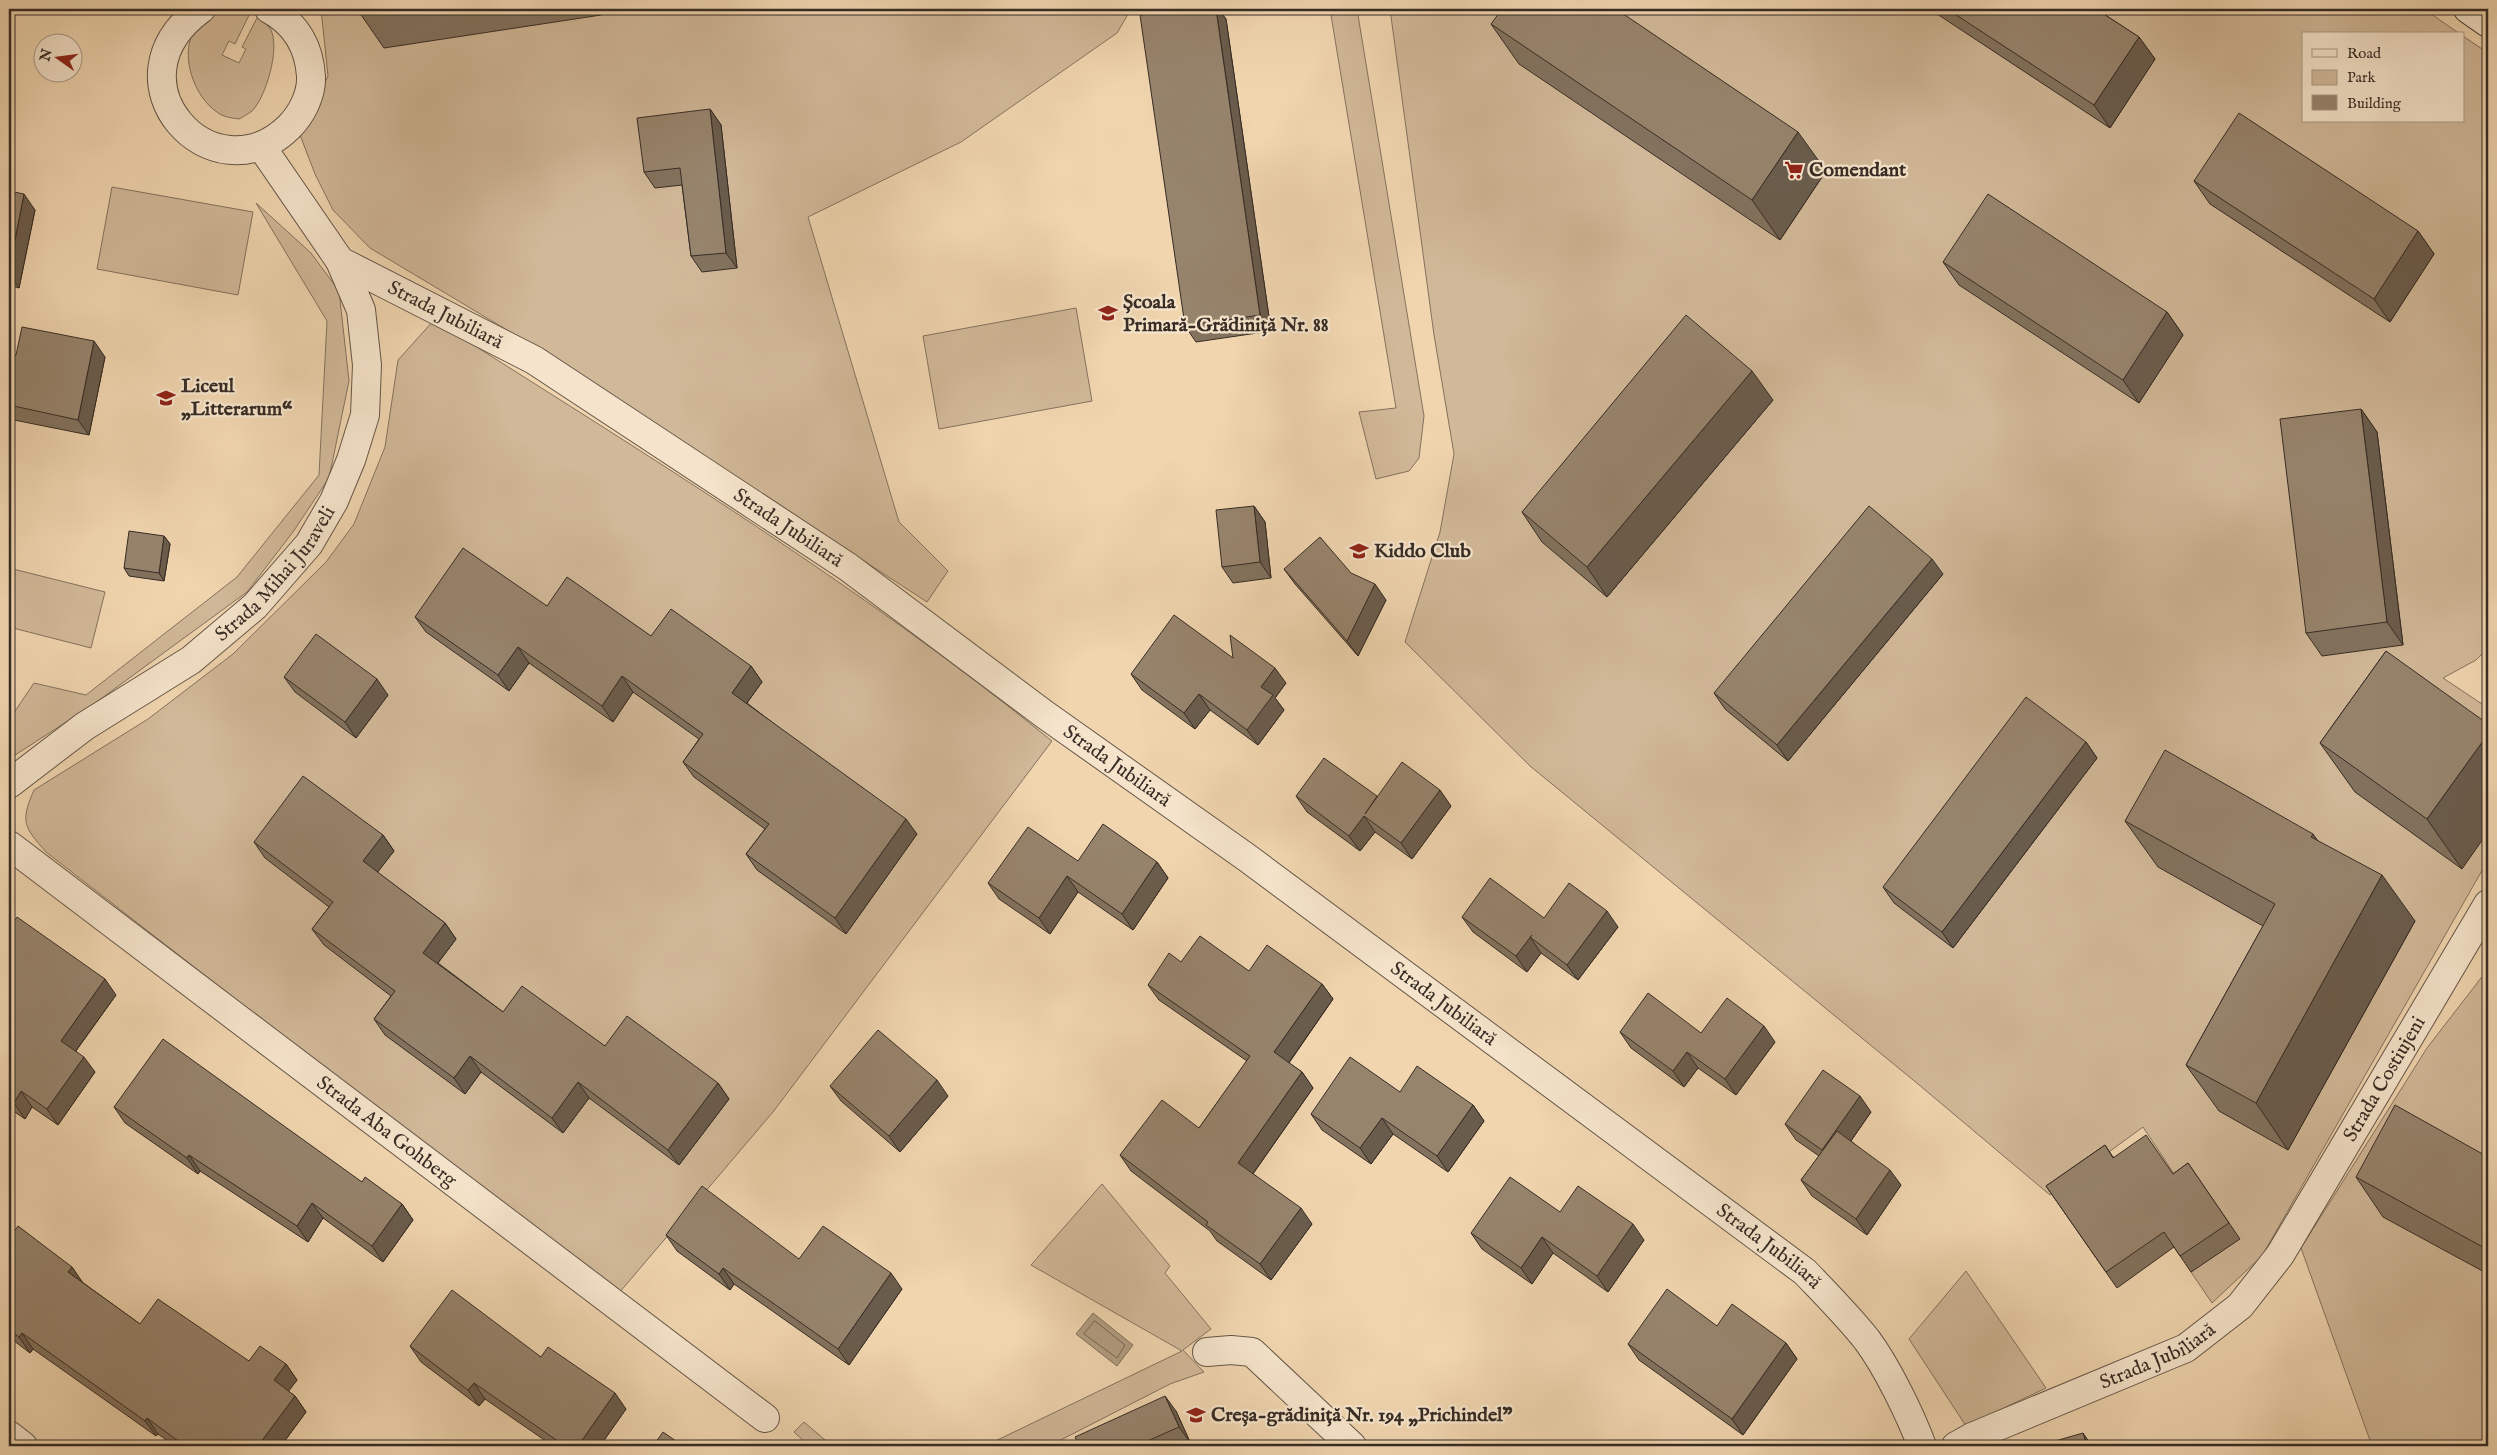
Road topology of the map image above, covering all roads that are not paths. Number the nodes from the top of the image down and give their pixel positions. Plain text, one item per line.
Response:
1 (269, 9) edge
2 (2468, 9) edge
3 (184, 13) edge
4 (2488, 23) edge
5 (262, 146) junction
6 (340, 261) junction
7 (9, 784) edge
8 (9, 845) edge
9 (2488, 904) edge
10 (2280, 1256) joint
11 (1207, 1352) dead end
12 (765, 1418) dead end
13 (9, 1436) edge
14 (23, 1446) edge
15 (1352, 1446) edge
16 (1922, 1446) edge
17 (1956, 1446) edge

1 - 5 street
2 - 4 street
3 - 5 street
5 - 6 street, Strada Jubiliară
6 - 7 street, Strada Mihai Juraveli
6 - 16 street, Strada Jubiliară
8 - 12 street, Strada Aba Gohberg
9 - 10 street, Strada Costiujeni
10 - 17 street, Strada Jubiliară
11 - 15 street
13 - 14 street

